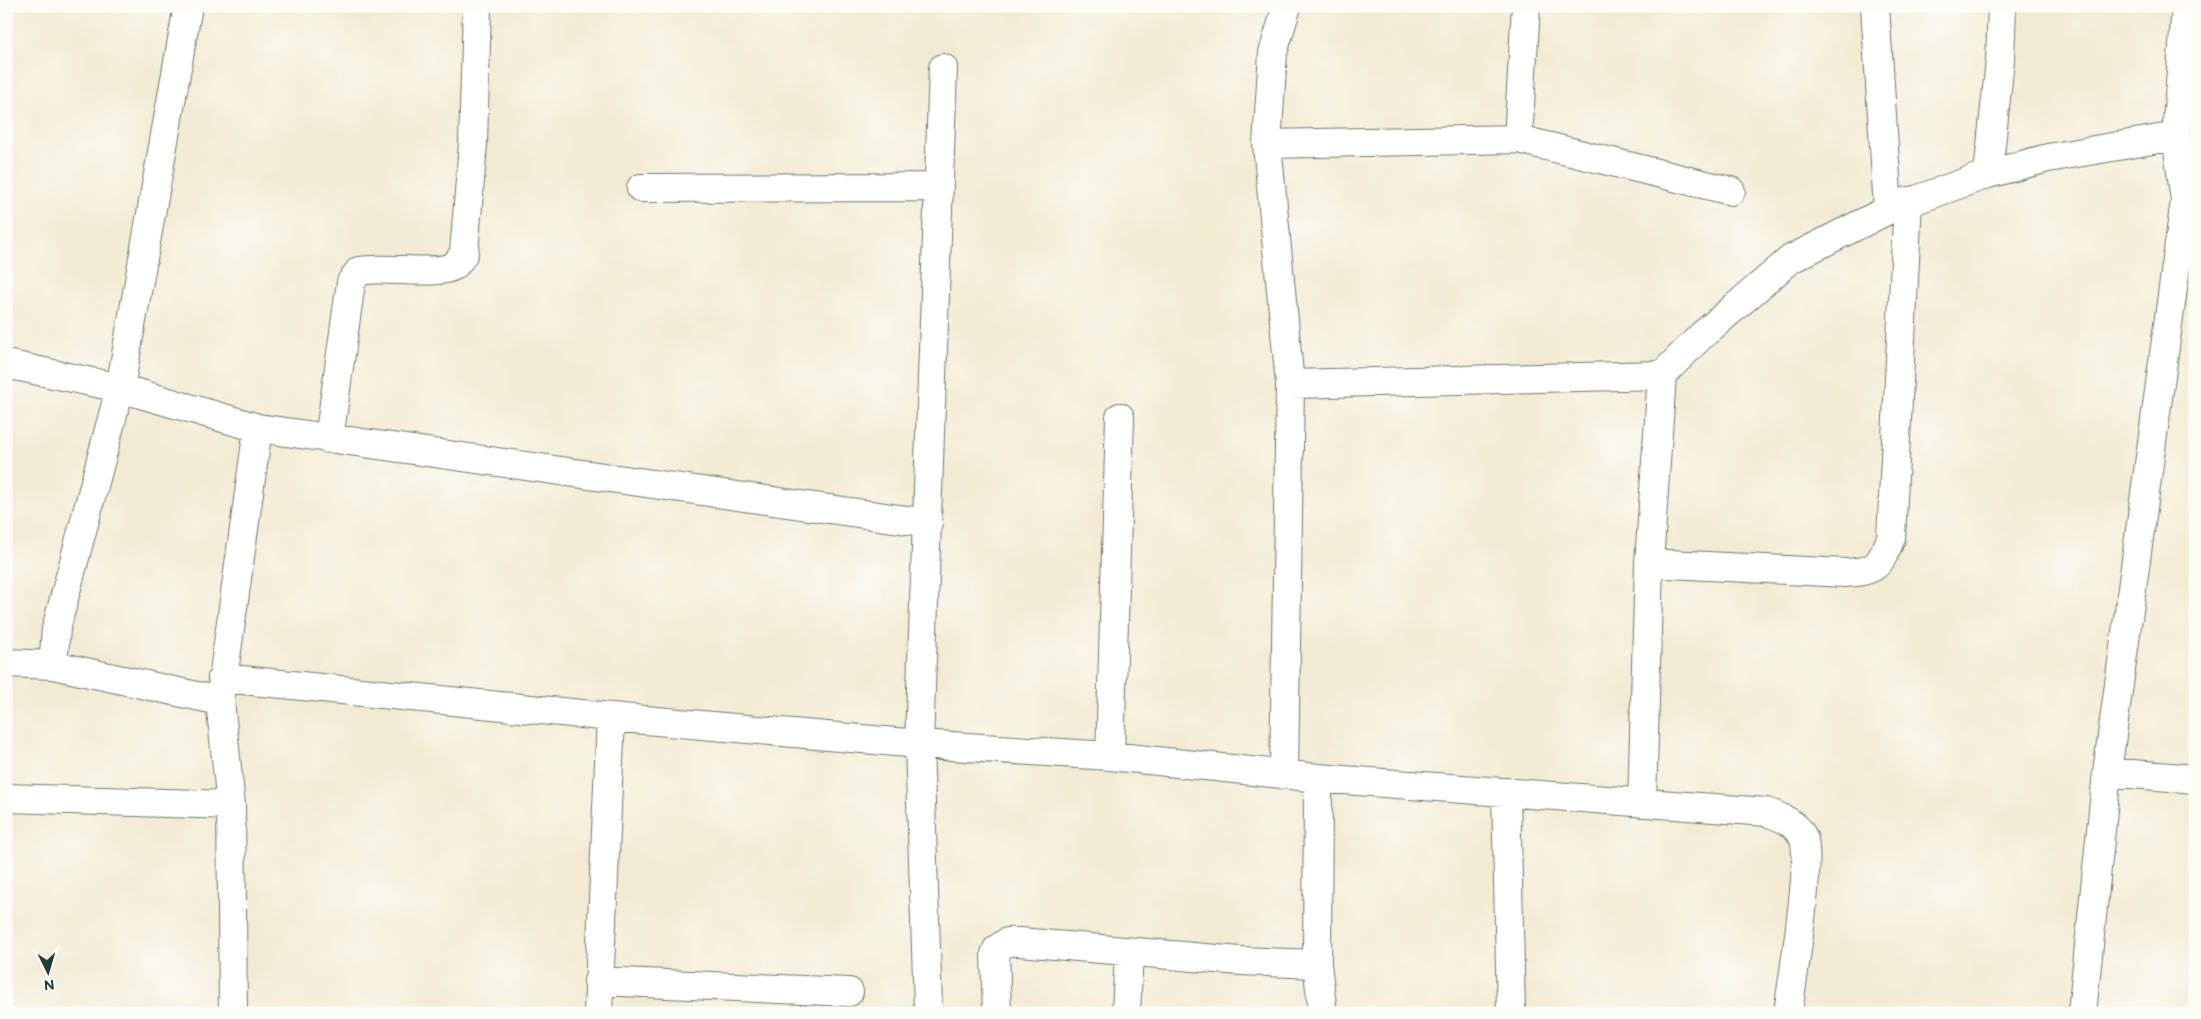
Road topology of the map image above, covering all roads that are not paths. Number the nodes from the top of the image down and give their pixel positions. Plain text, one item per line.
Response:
1 (188, 6) edge
2 (477, 6) edge
3 (1287, 6) edge
4 (1526, 6) edge
5 (1875, 6) edge
6 (2002, 6) edge
7 (2186, 6) edge
8 (943, 68) dead end
9 (2176, 136) junction
10 (1518, 138) junction
11 (1267, 144) junction
12 (1988, 174) junction
13 (939, 187) junction
14 (640, 188) dead end
15 (1731, 191) dead end
16 (2190, 200) edge
17 (1898, 206) junction
18 (6, 364) edge
19 (1662, 375) junction
20 (1290, 384) junction
21 (120, 388) junction
22 (1120, 417) dead end
23 (258, 428) junction
24 (329, 439) junction
25 (928, 523) junction
26 (1649, 563) junction
27 (6, 663) edge
28 (53, 664) junction
29 (221, 690) junction
30 (611, 717) junction
31 (919, 744) junction
32 (1110, 756) junction
33 (2107, 772) junction
34 (1284, 775) junction
35 (1318, 778) junction
36 (2195, 779) edge
37 (1506, 792) junction
38 (6, 798) edge
39 (1642, 803) junction
40 (231, 805) junction
41 (1129, 953) junction
42 (1318, 964) junction
43 (598, 981) junction
44 (849, 992) dead end
45 (928, 1007) dead end
46 (233, 1013) edge
47 (598, 1013) edge
48 (996, 1013) edge
49 (1126, 1013) edge
50 (1323, 1013) edge
51 (1511, 1013) edge
52 (1788, 1013) edge
53 (2082, 1013) edge

1 - 21 street
2 - 24 street
3 - 11 street
4 - 10 street
5 - 17 street
6 - 12 street
7 - 9 street
8 - 13 street
9 - 12 street
9 - 16 street
10 - 11 street
10 - 15 street
11 - 20 street
12 - 17 street
13 - 14 street
13 - 25 street
16 - 33 street
17 - 19 street
17 - 26 street
18 - 21 street
19 - 20 street
19 - 26 street
20 - 34 street
21 - 23 street
21 - 28 street
22 - 32 street
23 - 24 street
23 - 29 street
24 - 25 street
25 - 31 street
26 - 39 street
27 - 28 street
28 - 29 street
29 - 30 street
29 - 40 street
30 - 31 street
30 - 43 street
31 - 32 street
31 - 45 street
32 - 34 street
33 - 36 street
33 - 53 street
34 - 35 street
35 - 37 street
35 - 42 street
37 - 39 street
37 - 51 street
38 - 40 street
39 - 52 street
40 - 46 street
41 - 42 street
41 - 48 street
41 - 49 street
42 - 50 street
43 - 44 street
43 - 47 street

